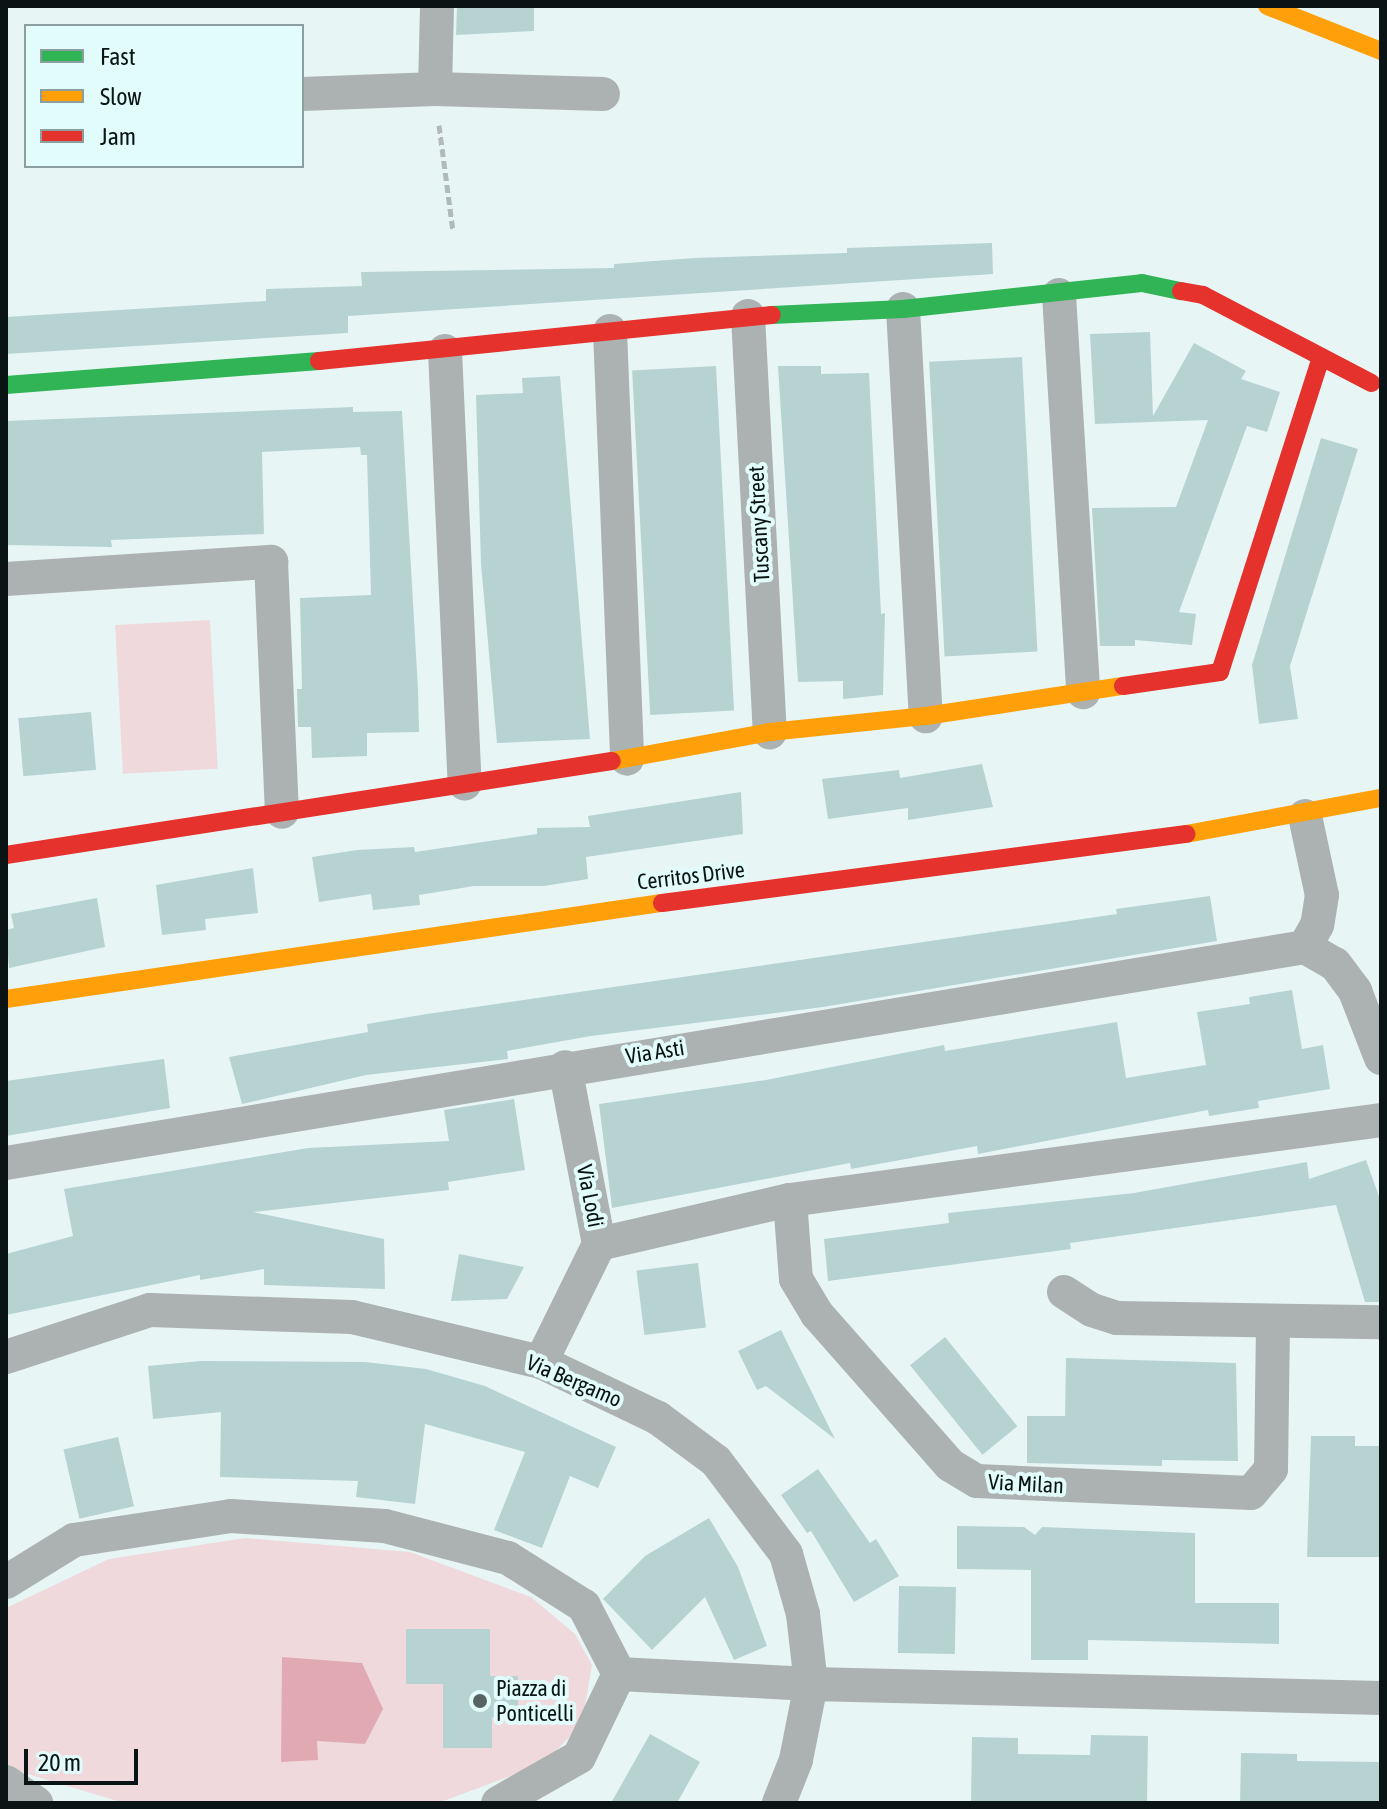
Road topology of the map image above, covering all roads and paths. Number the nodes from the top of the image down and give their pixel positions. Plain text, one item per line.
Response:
1 (437, 6) edge
2 (1267, 6) edge
3 (1381, 51) edge
4 (435, 89) junction
5 (304, 94) edge
6 (603, 94) dead end
7 (453, 231) dead end
8 (1059, 295) junction
9 (903, 309) junction
10 (748, 316) junction
11 (610, 331) junction
12 (445, 351) junction
13 (1321, 357) junction
14 (1371, 383) dead end
15 (6, 385) edge
16 (6, 579) edge
17 (1083, 692) junction
18 (926, 716) junction
19 (770, 732) junction
20 (627, 759) junction
21 (465, 784) junction
22 (1381, 798) edge
23 (282, 812) junction
24 (1305, 816) junction
25 (6, 855) edge
26 (1305, 947) junction
27 (6, 999) edge
28 (1381, 1058) edge
29 (565, 1067) junction
30 (1381, 1120) edge
31 (6, 1163) edge
32 (790, 1200) junction
33 (599, 1244) junction
34 (1064, 1292) dead end
35 (1381, 1322) edge
36 (1273, 1323) junction
37 (6, 1357) edge
38 (541, 1362) junction
39 (6, 1582) edge
40 (619, 1674) junction
41 (811, 1684) junction
42 (1381, 1698) edge
43 (6, 1782) edge
44 (36, 1803) edge
45 (498, 1803) edge
46 (779, 1803) edge

1 - 4 street
2 - 3 street
4 - 5 street
4 - 6 street
4 - 7 path
8 - 9 street
8 - 13 street
8 - 17 street
9 - 10 street
9 - 18 street
10 - 11 street
10 - 19 street, Tuscany Street
11 - 12 street
11 - 20 street
12 - 15 street
12 - 21 street
13 - 14 street
13 - 17 street
16 - 23 street
17 - 18 street
18 - 19 street
19 - 20 street
20 - 21 street
21 - 23 street
22 - 24 street, Cerritos Drive
23 - 25 street
24 - 26 street
24 - 27 street, Cerritos Drive
26 - 28 street
26 - 29 street, Via Asti
29 - 31 street, Via Asti
29 - 33 street, Via Lodi
30 - 32 street
32 - 33 street
32 - 36 street, Via Milan
33 - 38 street, Via Lodi
34 - 36 street
35 - 36 street
37 - 38 street, Via Bergamo
38 - 41 street, Via Bergamo
39 - 40 street
40 - 41 street
40 - 45 street
41 - 42 street
41 - 46 street, Via Bergamo
43 - 44 street

